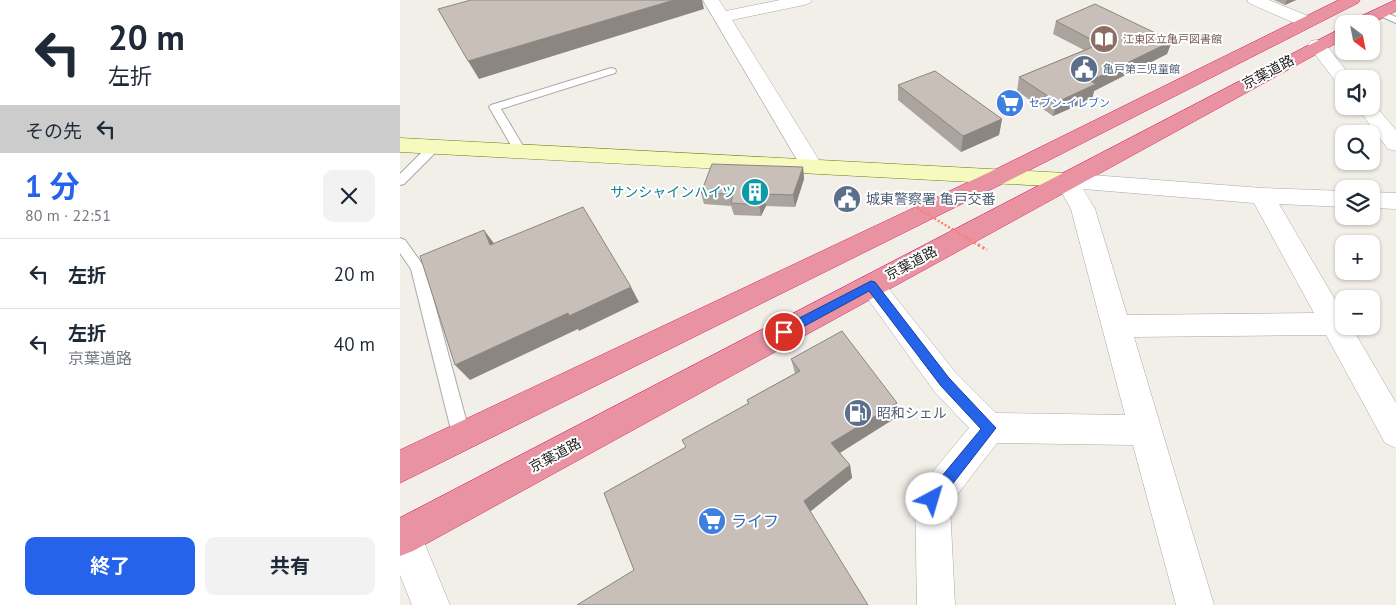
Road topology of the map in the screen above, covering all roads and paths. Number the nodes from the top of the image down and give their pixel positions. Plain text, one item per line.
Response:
1 (711, 0) edge
2 (804, 0) edge
3 (1255, 0) edge
4 (1352, 0) edge
5 (1396, 5) edge
6 (1388, 16) edge
7 (721, 17) junction
8 (1335, 33) edge
9 (1312, 34) junction
10 (1338, 70) edge
11 (611, 71) dead end
12 (1373, 115) edge
13 (1396, 144) edge
14 (400, 145) edge
15 (434, 146) junction
16 (520, 151) junction
17 (811, 165) junction
18 (1002, 175) junction
19 (1066, 180) junction
20 (400, 182) edge
21 (1262, 196) junction
22 (900, 198) dead end
23 (1335, 199) edge
24 (1380, 200) edge
25 (1396, 201) edge
26 (400, 243) edge
27 (987, 250) dead end
28 (871, 285) junction
29 (1334, 324) junction
30 (1116, 326) junction
31 (989, 428) junction
32 (1146, 430) junction
33 (1396, 433) edge
34 (462, 438) junction
35 (400, 468) edge
36 (401, 537) edge
37 (430, 605) edge
38 (936, 605) edge
39 (1195, 605) edge

1 - 7 street
2 - 7 street
3 - 9 street
4 - 9 highway, 京葉道路
5 - 6 highway
7 - 17 street
8 - 9 highway, 京葉道路
9 - 10 street
9 - 18 highway, 京葉道路
9 - 19 highway, 京葉道路
11 - 16 lane
12 - 13 street
14 - 15 street
15 - 16 street
15 - 20 lane
16 - 17 street
17 - 18 street
18 - 19 street
18 - 34 highway, 京葉道路
19 - 21 street
19 - 28 highway, 京葉道路
19 - 30 street
21 - 23 street
21 - 29 street
22 - 27 path, bridge
24 - 25 street
26 - 34 lane
28 - 31 street
28 - 36 highway, 京葉道路
29 - 30 street
29 - 33 street
30 - 32 street
31 - 32 street
31 - 38 street
32 - 39 street
34 - 35 highway, 京葉道路
36 - 37 street

